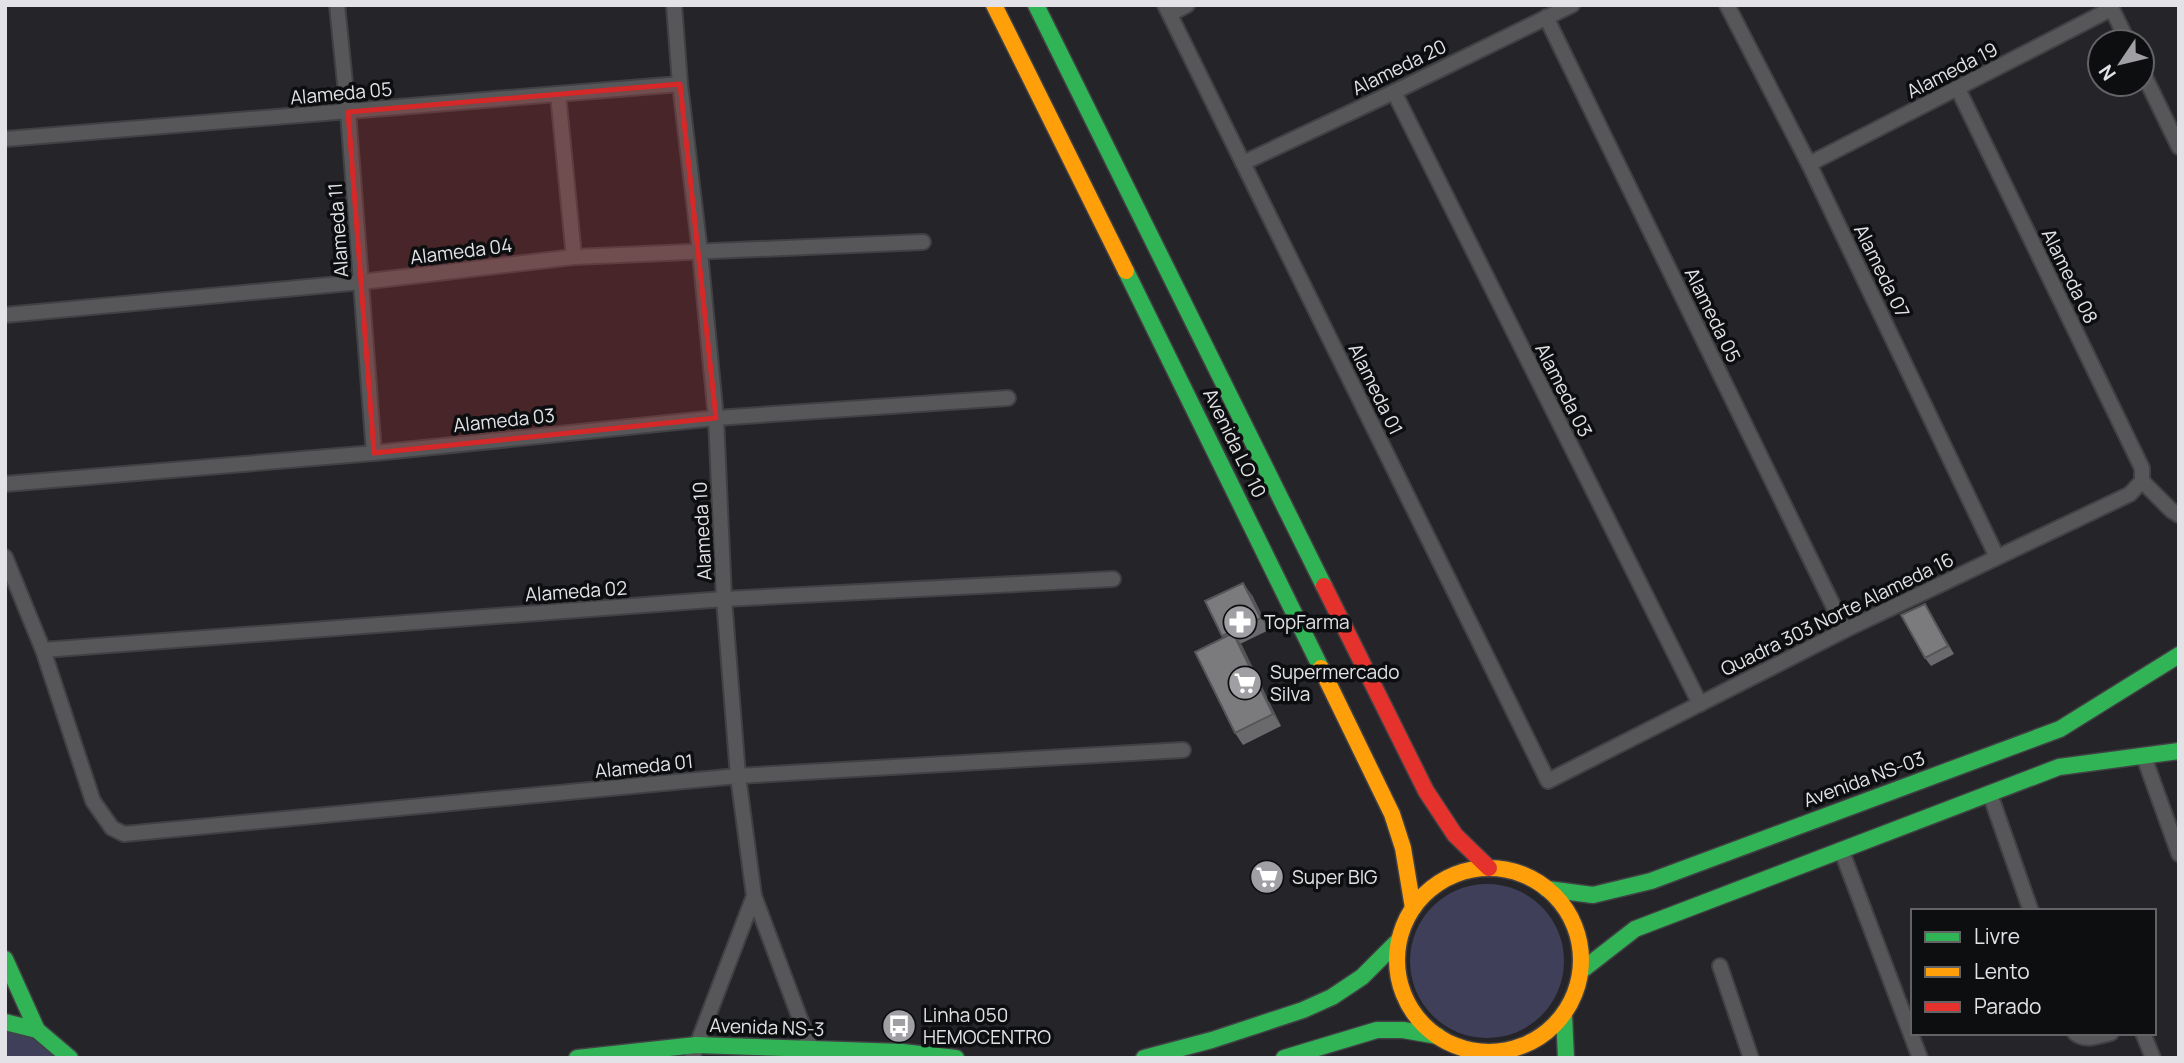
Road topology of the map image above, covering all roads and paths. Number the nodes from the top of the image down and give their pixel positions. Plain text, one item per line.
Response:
1 (337, 5) edge
2 (674, 5) edge
3 (994, 5) edge
4 (1037, 5) edge
5 (1187, 5) edge
6 (1572, 5) edge
7 (1727, 5) edge
8 (2110, 7) edge
9 (1167, 9) edge
10 (1546, 17) junction
11 (2121, 28) edge
12 (680, 84) junction
13 (1958, 89) junction
14 (1394, 92) junction
15 (558, 94) junction
16 (2156, 98) edge
17 (348, 112) junction
18 (5, 139) edge
19 (2178, 142) edge
20 (1243, 163) junction
21 (1809, 164) junction
22 (923, 242) dead end
23 (700, 252) junction
24 (573, 257) junction
25 (361, 282) junction
26 (5, 315) edge
27 (1008, 398) dead end
28 (716, 418) junction
29 (374, 453) junction
30 (2142, 481) junction
31 (5, 484) edge
32 (2179, 515) edge
33 (1997, 556) junction
34 (5, 557) edge
35 (1113, 579) dead end
36 (724, 600) junction
37 (1845, 630) junction
38 (43, 650) junction
39 (2179, 655) edge
40 (1700, 704) junction
41 (1183, 750) dead end
42 (2179, 751) edge
43 (2144, 757) junction
44 (738, 776) junction
45 (1548, 781) joint
46 (1990, 794) junction
47 (1842, 852) junction
48 (2179, 854) edge
49 (1489, 868) junction
50 (1547, 888) junction
51 (754, 896) junction
52 (1413, 908) junction
53 (2030, 909) edge
54 (1399, 940) junction
55 (5, 959) edge
56 (1720, 966) dead end
57 (1581, 971) junction
58 (1564, 1015) junction
59 (5, 1022) edge
60 (37, 1030) junction
61 (1911, 1034) edge
62 (1911, 1035) edge
63 (2078, 1035) edge
64 (2103, 1035) edge
65 (2144, 1035) edge
66 (1438, 1037) junction
67 (694, 1052) edge
68 (814, 1054) edge
69 (1485, 1055) edge
70 (70, 1058) edge
71 (578, 1058) edge
72 (956, 1058) edge
73 (1144, 1058) edge
74 (1284, 1058) edge
75 (1566, 1058) edge
76 (1751, 1058) edge
77 (1920, 1058) edge
78 (2153, 1058) edge

1 - 17 street, Alameda 11
2 - 12 street, Alameda 10
3 - 52 street, Avenida LO 10
4 - 49 street, Avenida LO 10
5 - 9 street
6 - 10 street, Alameda 20
7 - 21 street, Alameda 07
8 - 11 street
8 - 13 street, Alameda 19
9 - 20 street, Alameda 01
10 - 14 street, Alameda 20
10 - 37 street, Alameda 05
12 - 15 street, Alameda 05
12 - 23 street, Alameda 10
13 - 21 street, Alameda 19
13 - 30 street, Alameda 08
14 - 20 street, Alameda 20
14 - 40 street, Alameda 03
15 - 17 street, Alameda 05
15 - 24 street
16 - 19 street
17 - 18 street, Alameda 05
17 - 25 street, Alameda 11
20 - 45 street, Alameda 01
21 - 33 street, Alameda 07
22 - 23 street, Alameda 04
23 - 24 street, Alameda 04
23 - 28 street, Alameda 10
24 - 25 street, Alameda 04
25 - 26 street, Alameda 04
25 - 29 street, Alameda 11
27 - 28 street, Alameda 03
28 - 29 street, Alameda 03
28 - 36 street, Alameda 10
29 - 31 street, Alameda 03
30 - 32 street
30 - 33 street, Quadra 303 Norte Alameda 16
33 - 37 street, Quadra 303 Norte Alameda 16
34 - 38 street
35 - 36 street, Alameda 02
36 - 38 street, Alameda 02
36 - 44 street, Alameda 10
37 - 40 street, Quadra 303 Norte Alameda 16
38 - 44 street, Alameda 01
39 - 50 street, Avenida NS-03
40 - 45 street, Quadra 303 Norte Alameda 16
41 - 44 street, Alameda 01
42 - 43 street
43 - 46 street
43 - 48 street
44 - 51 street, Alameda 10
46 - 47 street
46 - 53 street
47 - 57 street
47 - 61 street
49 - 50 street
49 - 52 street
50 - 57 street
51 - 67 street, Alameda 10
51 - 68 street
52 - 54 street
54 - 66 street
54 - 73 street
55 - 60 street
56 - 76 street
57 - 58 street
58 - 69 street
58 - 75 street
59 - 60 street
60 - 70 street
62 - 77 street
63 - 64 street
65 - 78 street
66 - 69 street
66 - 74 street
67 - 68 street, Avenida NS-3
67 - 71 street, Avenida NS-3
68 - 72 street, Avenida NS-3

